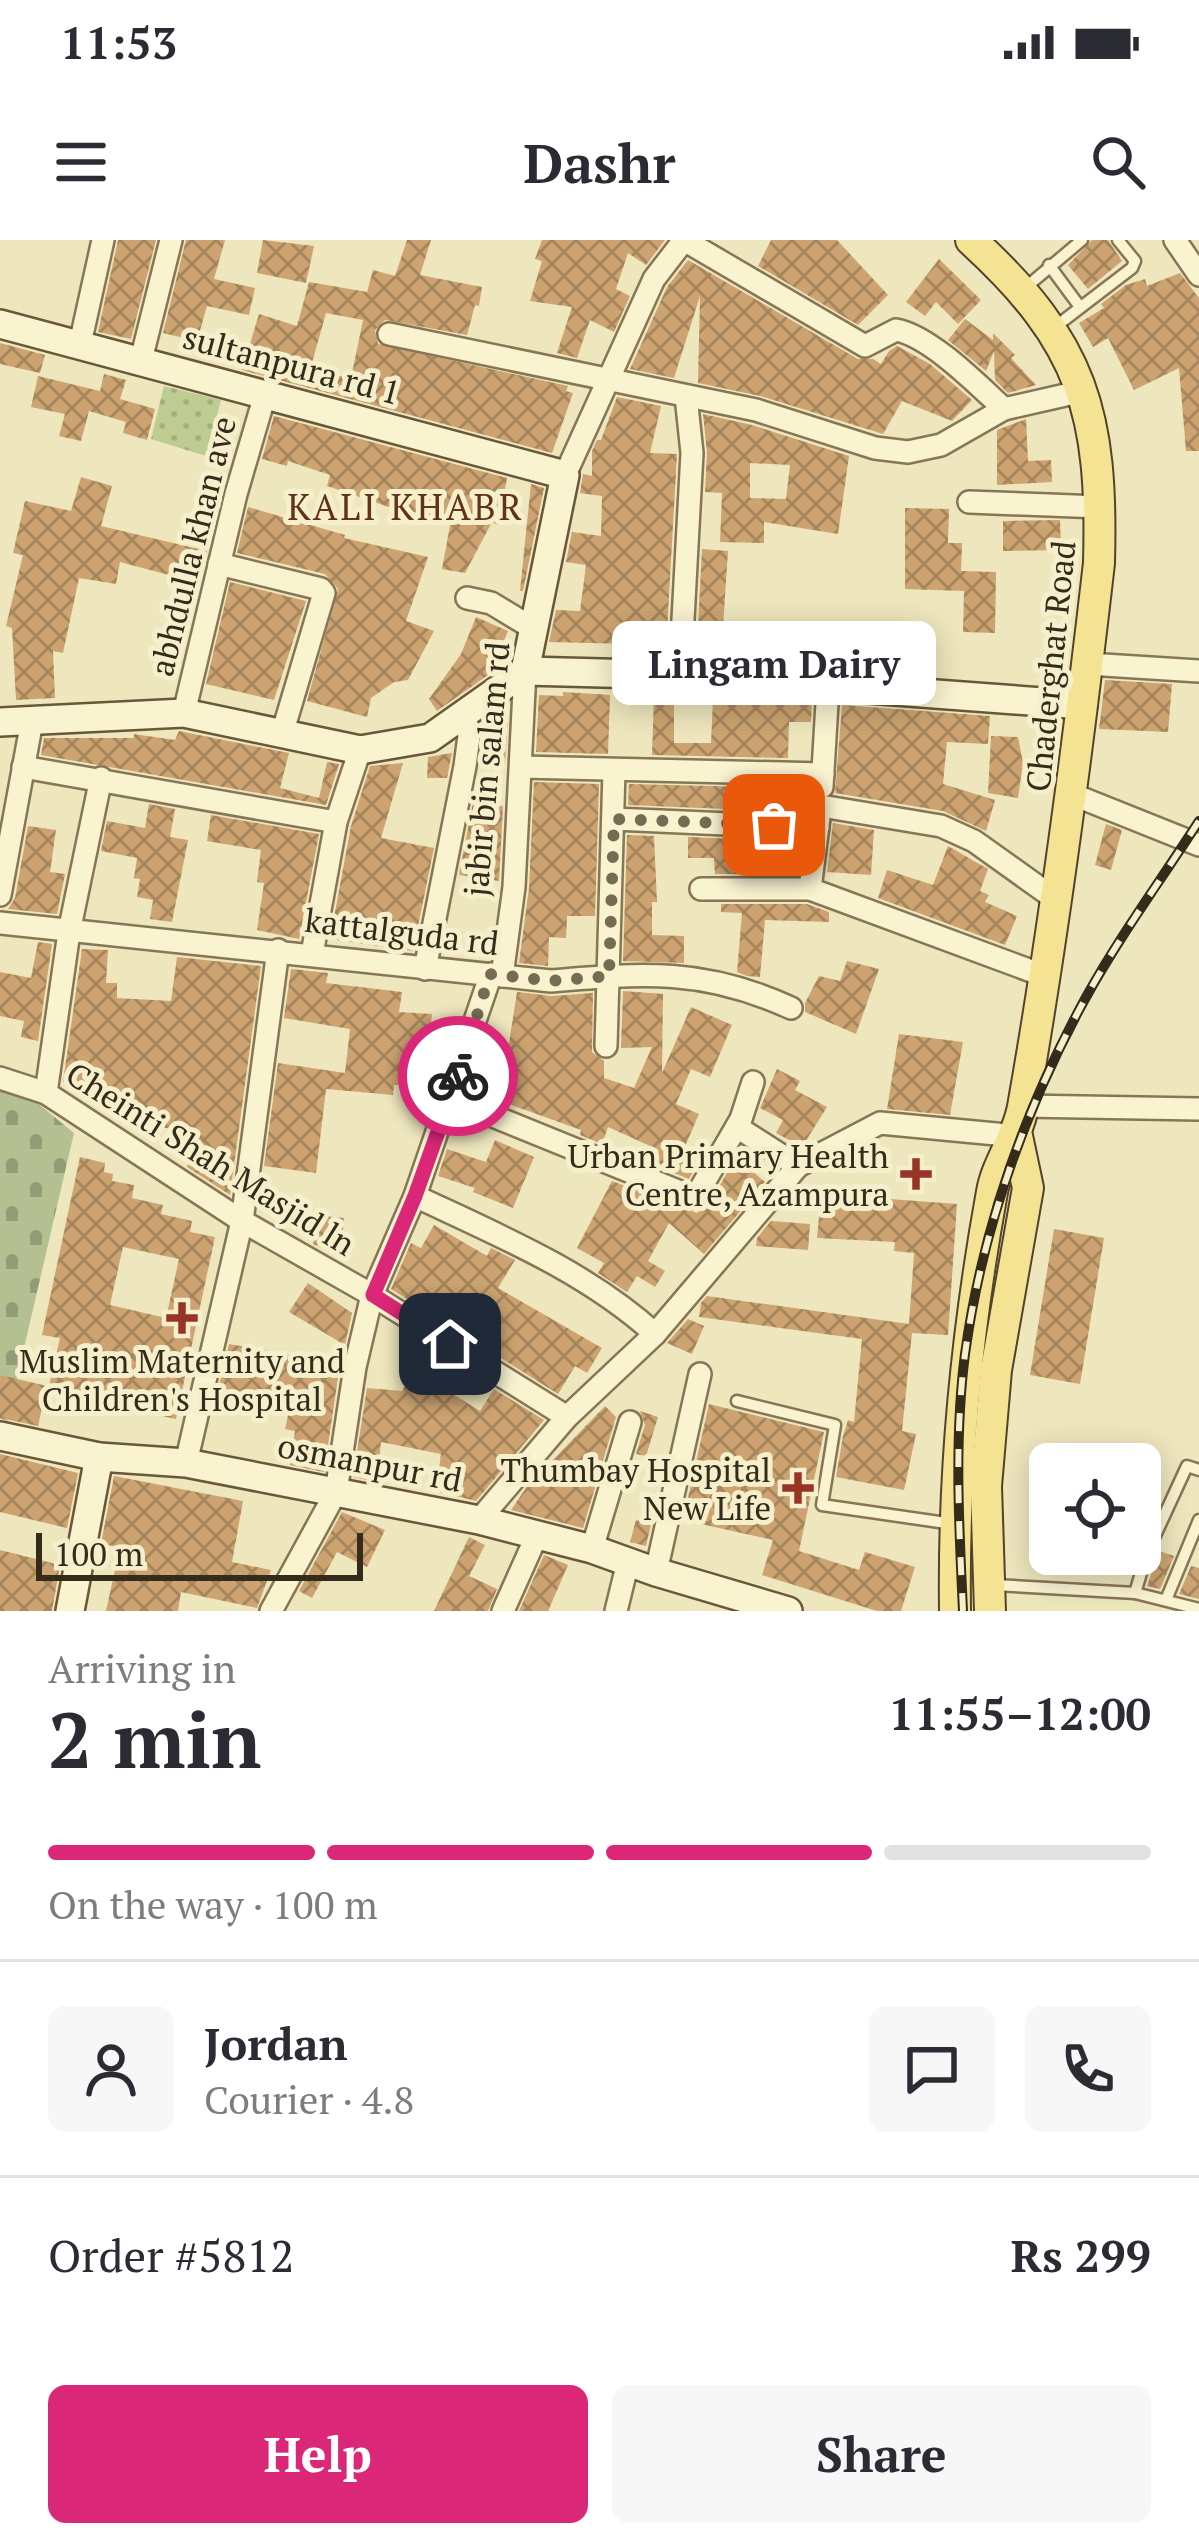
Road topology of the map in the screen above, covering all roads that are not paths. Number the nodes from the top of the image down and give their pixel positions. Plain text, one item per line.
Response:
1 (103, 240) edge
2 (171, 240) edge
3 (684, 240) edge
4 (971, 240) edge
5 (1082, 240) edge
6 (1118, 240) edge
7 (1175, 240) edge
8 (1049, 266) junction
9 (1199, 274) edge
10 (1022, 290) junction
11 (1080, 307) junction
12 (0, 324) edge
13 (1052, 329) junction
14 (389, 334) dead end
15 (80, 344) junction
16 (141, 360) junction
17 (609, 378) junction
18 (1083, 391) junction
19 (265, 395) junction
20 (686, 396) junction
21 (1004, 409) junction
22 (565, 475) junction
23 (969, 502) dead end
24 (1100, 507) junction
25 (220, 564) junction
26 (467, 598) dead end
27 (534, 629) junction
28 (1088, 664) junction
29 (525, 670) junction
30 (1199, 671) edge
31 (680, 675) junction
32 (828, 687) junction
33 (1083, 705) junction
34 (184, 713) junction
35 (465, 715) junction
36 (32, 721) junction
37 (0, 722) edge
38 (282, 734) junction
39 (359, 750) junction
40 (23, 767) junction
41 (521, 767) junction
42 (614, 770) junction
43 (823, 774) junction
44 (101, 778) junction
45 (1074, 794) junction
46 (819, 817) junction
47 (614, 819) junction
48 (336, 822) junction
49 (1199, 845) edge
50 (700, 889) dead end
51 (810, 889) junction
52 (0, 895) edge
53 (1058, 901) junction
54 (0, 923) edge
55 (69, 932) junction
56 (278, 950) junction
57 (312, 954) junction
58 (425, 969) junction
59 (496, 975) junction
60 (609, 976) junction
61 (1045, 976) junction
62 (791, 1008) dead end
63 (606, 1046) dead end
64 (0, 1078) edge
65 (753, 1082) dead end
66 (46, 1093) junction
67 (451, 1099) junction
68 (1199, 1108) edge
69 (1020, 1121) junction
70 (737, 1127) junction
71 (798, 1166) junction
72 (415, 1196) junction
73 (242, 1221) junction
74 (373, 1295) junction
75 (655, 1334) junction
76 (700, 1374) dead end
77 (736, 1401) dead end
78 (566, 1417) junction
79 (630, 1423) dead end
80 (0, 1436) edge
81 (98, 1457) junction
82 (186, 1463) junction
83 (1199, 1470) edge
84 (337, 1492) junction
85 (478, 1520) junction
86 (955, 1524) junction
87 (1198, 1528) edge
88 (537, 1535) junction
89 (592, 1549) junction
90 (628, 1562) junction
91 (656, 1572) junction
92 (1135, 1593) junction
93 (988, 1598) edge
94 (1166, 1600) junction
95 (748, 1605) edge
96 (1199, 1609) edge
97 (70, 1611) edge
98 (271, 1611) edge
99 (503, 1611) edge
100 (616, 1611) edge
101 (788, 1611) edge
102 (955, 1611) edge

1 - 15 street
2 - 16 street
3 - 17 street, jabir bin salam rd
3 - 21 street
4 - 10 main road, Chaderghat Road
5 - 8 lane
6 - 11 lane
7 - 9 street
8 - 10 lane
8 - 11 lane
10 - 13 main road, Chaderghat Road
11 - 13 lane
12 - 15 street, sultanpura rd 1
13 - 18 main road, Chaderghat Road
14 - 17 street
15 - 16 street, sultanpura rd 1
16 - 19 street, sultanpura rd 1
17 - 20 street
17 - 22 street, jabir bin salam rd
18 - 21 street
18 - 24 main road, Chaderghat Road
19 - 22 street, sultanpura rd 1
19 - 25 street, abhdulla khan ave
20 - 21 street
20 - 31 street
22 - 27 street, jabir bin salam rd
23 - 24 street
24 - 28 main road, Chaderghat Road
25 - 34 street, abhdulla khan ave
25 - 38 street
26 - 27 street
27 - 29 street, jabir bin salam rd
28 - 30 street
28 - 33 main road, Chaderghat Road
29 - 31 street
29 - 35 street
29 - 41 street, jabir bin salam rd
31 - 32 street
32 - 33 street
32 - 43 street
33 - 45 main road, Chaderghat Road
34 - 36 street
34 - 38 street
35 - 39 street
35 - 58 street
36 - 37 street
36 - 40 street
38 - 39 street
39 - 48 street
40 - 44 street
40 - 52 street
41 - 42 street
41 - 59 street, jabir bin salam rd
42 - 43 street
42 - 47 street
43 - 46 street
44 - 48 street
44 - 55 street
45 - 49 street
45 - 53 main road, Chaderghat Road
46 - 47 street
46 - 51 street
46 - 53 street
47 - 60 street
48 - 57 street
50 - 51 street
51 - 61 street
53 - 61 main road, Chaderghat Road
54 - 55 street, kattalguda rd
55 - 56 street, kattalguda rd
55 - 66 street
56 - 57 street, kattalguda rd
56 - 73 street
57 - 58 street, kattalguda rd
58 - 59 street, kattalguda rd
59 - 60 street, kattalguda rd
59 - 67 street, jabir bin salam rd
60 - 62 street, kattalguda rd
60 - 63 street
61 - 69 main road, Chaderghat Road
64 - 66 street, Cheinti Shah Masjid ln
65 - 70 street
66 - 73 street, Cheinti Shah Masjid ln
67 - 70 street
67 - 72 street, jabir bin salam rd
68 - 69 street
69 - 71 street
69 - 86 main road, Chaderghat Road
69 - 93 main road, Chaderghat Road
70 - 71 street
71 - 75 street
72 - 74 street, jabir bin salam rd
72 - 75 street
73 - 74 street, Cheinti Shah Masjid ln
73 - 82 street
74 - 78 street, Cheinti Shah Masjid ln
74 - 84 street, jabir bin salam rd
75 - 78 street
76 - 91 street
77 - 86 lane
78 - 85 street
79 - 89 street
80 - 81 street, osmanpur rd
81 - 82 street, osmanpur rd
81 - 97 street
82 - 84 street, osmanpur rd
83 - 92 lane
84 - 85 street, osmanpur rd
84 - 98 street
85 - 88 street, osmanpur rd
86 - 102 main road, Chaderghat Road
87 - 94 lane
88 - 89 street, osmanpur rd
88 - 99 street
89 - 90 street, osmanpur rd
90 - 91 street, osmanpur rd
90 - 100 street
91 - 95 street, osmanpur rd
92 - 93 lane
92 - 94 lane
94 - 96 lane
95 - 101 street, osmanpur rd

